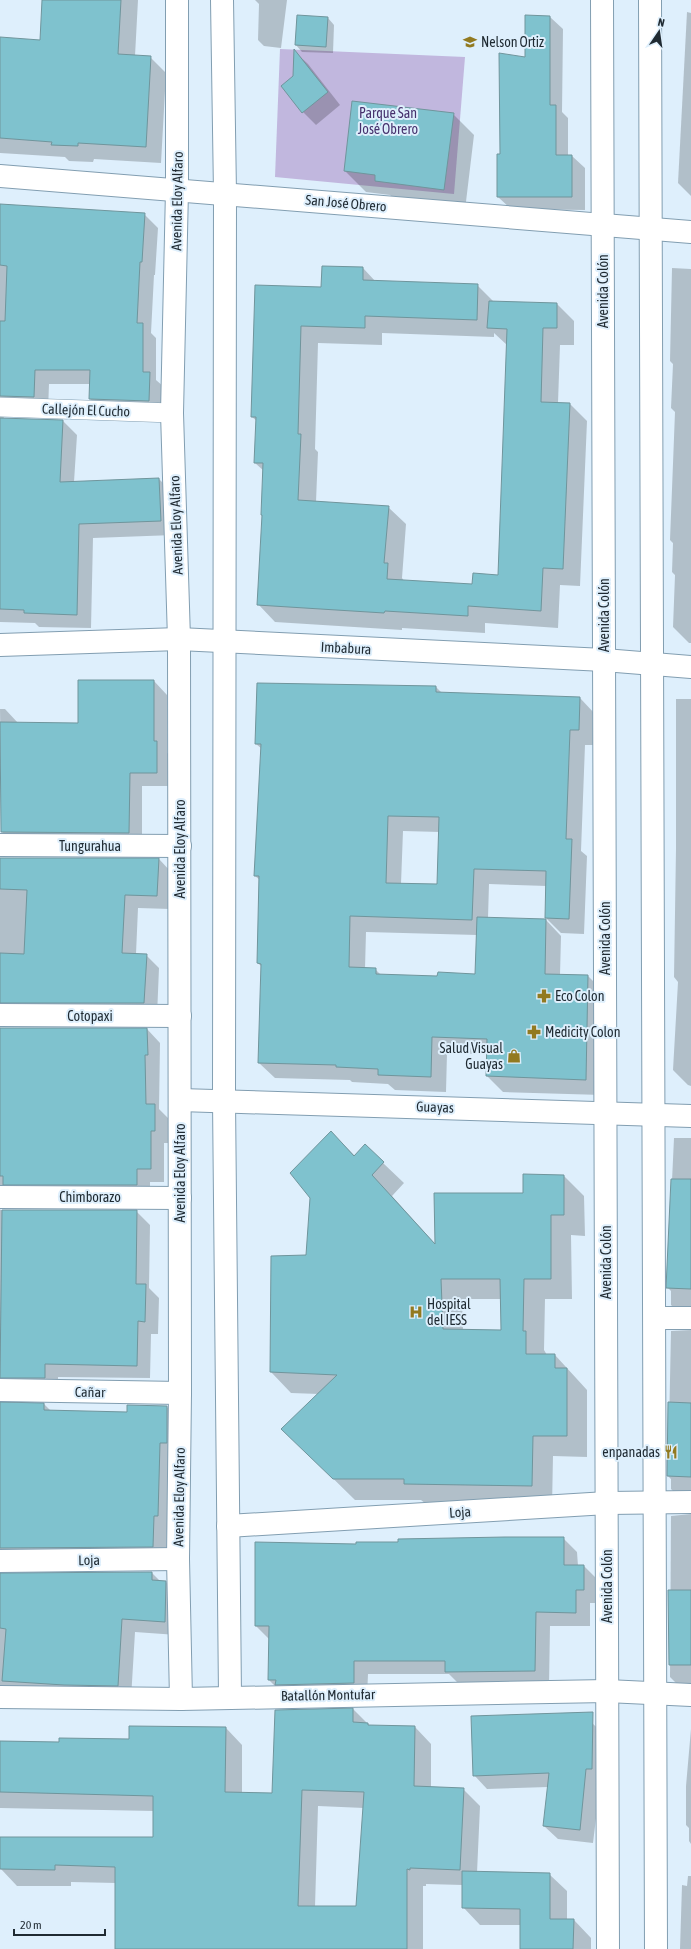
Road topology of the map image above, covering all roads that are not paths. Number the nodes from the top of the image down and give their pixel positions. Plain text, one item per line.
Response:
1 (177, 0) edge
2 (222, 0) edge
3 (602, 0) edge
4 (650, 0) edge
5 (0, 176) edge
6 (178, 190) junction
7 (225, 193) junction
8 (603, 225) junction
9 (651, 228) junction
10 (691, 232) edge
11 (0, 407) edge
12 (172, 413) junction
13 (179, 639) junction
14 (225, 642) junction
15 (0, 645) edge
16 (604, 660) junction
17 (652, 664) junction
18 (691, 667) edge
19 (0, 845) edge
20 (180, 846) junction
21 (0, 1016) edge
22 (180, 1016) junction
23 (180, 1100) junction
24 (224, 1101) junction
25 (606, 1112) junction
26 (654, 1114) junction
27 (691, 1116) edge
28 (0, 1197) edge
29 (180, 1198) junction
30 (655, 1318) junction
31 (691, 1318) edge
32 (0, 1390) edge
33 (180, 1393) junction
34 (607, 1502) junction
35 (655, 1502) junction
36 (691, 1502) edge
37 (228, 1526) junction
38 (178, 1559) junction
39 (0, 1561) edge
40 (607, 1691) junction
41 (656, 1692) junction
42 (691, 1695) edge
43 (0, 1696) edge
44 (230, 1696) junction
45 (181, 1699) junction
46 (608, 1949) edge
47 (656, 1949) edge

1 - 6 street, Avenida Eloy Alfaro
2 - 7 street
3 - 8 street, Avenida Colón
4 - 9 street
5 - 6 street, San José Obrero
6 - 7 street, San José Obrero
6 - 12 street, Avenida Eloy Alfaro
7 - 8 street, San José Obrero
7 - 14 street
8 - 9 street, San José Obrero
8 - 16 street, Avenida Colón
9 - 10 street, San José Obrero
9 - 17 street
11 - 12 street, Callejón El Cucho
12 - 13 street, Avenida Eloy Alfaro
13 - 14 street, Imbabura
13 - 15 street, Imbabura
13 - 20 street, Avenida Eloy Alfaro
14 - 16 street, Imbabura
14 - 24 street
16 - 17 street, Imbabura
16 - 25 street, Avenida Colón
17 - 18 street, Imbabura
17 - 26 street
19 - 20 street, Tungurahua
20 - 22 street, Avenida Eloy Alfaro
21 - 22 street, Cotopaxi
22 - 23 street, Avenida Eloy Alfaro
23 - 24 street, Guayas
23 - 29 street, Avenida Eloy Alfaro
24 - 25 street, Guayas
24 - 37 street
25 - 26 street, Guayas
25 - 34 street, Avenida Colón
26 - 27 street, Guayas
26 - 30 street
28 - 29 street, Chimborazo
29 - 33 street, Avenida Eloy Alfaro
30 - 31 street
30 - 35 street
32 - 33 street, Cañar
33 - 38 street, Avenida Eloy Alfaro
34 - 35 street, Loja
34 - 37 street, Loja
34 - 40 street, Avenida Colón
35 - 36 street, Loja
35 - 41 street
37 - 44 street
38 - 39 street, Loja
38 - 45 street, Avenida Eloy Alfaro
40 - 41 street, Batallón Montufar
40 - 44 street, Batallón Montufar
40 - 46 street, Avenida Colón
41 - 42 street, Batallón Montufar
41 - 47 street
43 - 45 street, Batallón Montufar
44 - 45 street, Batallón Montufar

